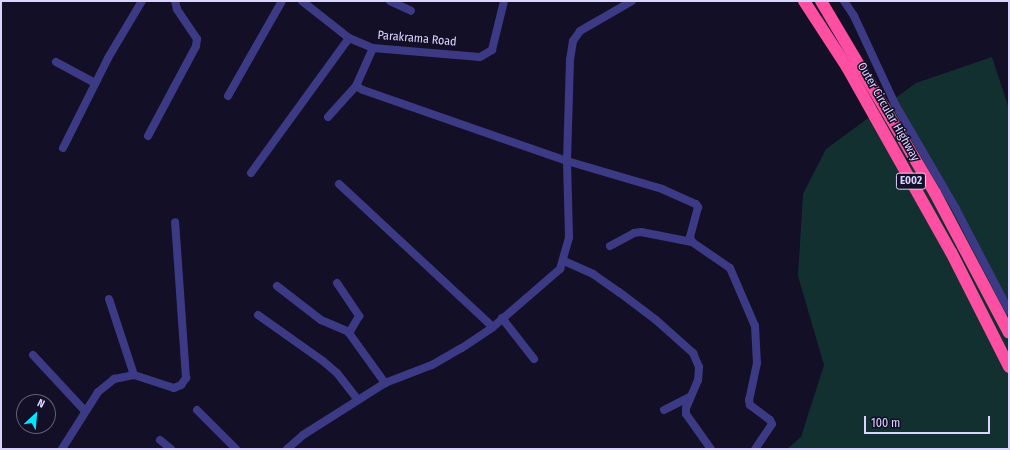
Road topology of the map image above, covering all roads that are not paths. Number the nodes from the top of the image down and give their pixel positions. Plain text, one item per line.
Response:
1 (142, 1) edge
2 (175, 1) edge
3 (282, 1) edge
4 (302, 1) edge
5 (390, 1) edge
6 (504, 1) edge
7 (632, 1) edge
8 (804, 1) edge
9 (821, 1) edge
10 (844, 1) edge
11 (411, 11) dead end
12 (349, 38) junction
13 (373, 48) junction
14 (56, 62) dead end
15 (95, 83) junction
16 (356, 86) junction
17 (228, 96) dead end
18 (328, 117) dead end
19 (148, 136) dead end
20 (63, 148) dead end
21 (566, 161) junction
22 (251, 173) dead end
23 (339, 184) dead end
24 (175, 222) dead end
25 (692, 242) junction
26 (610, 246) dead end
27 (564, 261) junction
28 (337, 283) dead end
29 (277, 286) dead end
30 (109, 299) dead end
31 (1009, 311) edge
32 (258, 315) dead end
33 (502, 318) junction
34 (493, 326) junction
35 (349, 332) junction
36 (1009, 333) edge
37 (33, 355) dead end
38 (534, 359) dead end
39 (1009, 366) edge
40 (134, 375) junction
41 (385, 383) junction
42 (690, 397) junction
43 (357, 399) junction
44 (197, 410) dead end
45 (664, 410) dead end
46 (85, 411) junction
47 (160, 440) dead end
48 (62, 449) edge
49 (171, 449) edge
50 (236, 449) edge
51 (287, 449) edge
52 (711, 449) edge
53 (755, 449) edge

1 - 15 street
2 - 19 street
3 - 17 street
4 - 12 street, Parakrama Road
5 - 11 street
6 - 13 street, Parakrama Road
7 - 21 street
8 - 39 highway, Outer Circular Highway / E002
9 - 36 highway, Outer Circular Highway / E002
10 - 31 street
12 - 13 street, Parakrama Road
12 - 22 street
13 - 16 street
14 - 15 street
15 - 20 street
16 - 18 street
16 - 21 street
21 - 25 street
21 - 27 street
23 - 34 street
24 - 40 street
25 - 26 street
25 - 53 street
27 - 33 street
27 - 42 street
28 - 35 street
29 - 35 street
30 - 40 street
32 - 43 street
33 - 34 street
33 - 38 street
34 - 41 street
35 - 41 street
37 - 46 street
40 - 46 street
41 - 43 street
42 - 45 street
42 - 52 street
43 - 51 street
44 - 50 street
46 - 48 street
47 - 49 street

